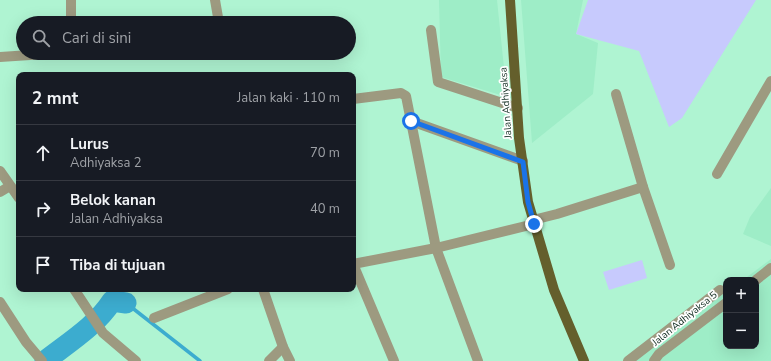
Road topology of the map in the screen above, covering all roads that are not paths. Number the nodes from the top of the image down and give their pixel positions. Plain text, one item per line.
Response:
1 (71, 0) edge
2 (215, 0) edge
3 (510, 0) edge
4 (71, 16) edge
5 (218, 16) edge
6 (431, 30) dead end
7 (16, 56) edge
8 (0, 57) edge
9 (771, 81) edge
10 (616, 94) dead end
11 (356, 99) edge
12 (518, 108) junction
13 (411, 121) junction
14 (523, 162) junction
15 (0, 172) edge
16 (716, 174) dead end
17 (10, 186) junction
18 (643, 187) junction
19 (0, 192) edge
20 (16, 194) edge
21 (534, 222) junction
22 (436, 248) junction
23 (356, 263) edge
24 (670, 265) dead end
25 (771, 268) edge
26 (356, 271) edge
27 (759, 278) edge
28 (720, 290) dead end
29 (76, 292) edge
30 (220, 292) edge
31 (264, 292) edge
32 (0, 302) edge
33 (723, 306) edge
34 (154, 318) dead end
35 (283, 347) junction
36 (659, 359) edge
37 (42, 361) edge
38 (136, 361) edge
39 (269, 361) edge
40 (290, 361) edge
41 (394, 361) edge
42 (478, 361) edge
43 (584, 361) edge
44 (628, 361) edge

1 - 4 street
2 - 5 street
3 - 12 main road, Jalan Adhiyaksa
6 - 12 street
7 - 8 street
9 - 16 street
10 - 18 street
11 - 13 street
12 - 14 main road, Jalan Adhiyaksa
13 - 14 street
13 - 22 street
14 - 21 main road, Jalan Adhiyaksa
15 - 17 street
17 - 19 street
17 - 20 street
18 - 21 street
18 - 24 street
21 - 22 street
21 - 43 main road, Jalan Adhiyaksa
22 - 23 street
22 - 42 street
25 - 27 street
26 - 41 street
28 - 44 street, Jalan Adhiyaksa 5
29 - 38 street
30 - 34 street
31 - 35 street
32 - 37 street
33 - 36 street
35 - 39 street
35 - 40 street

